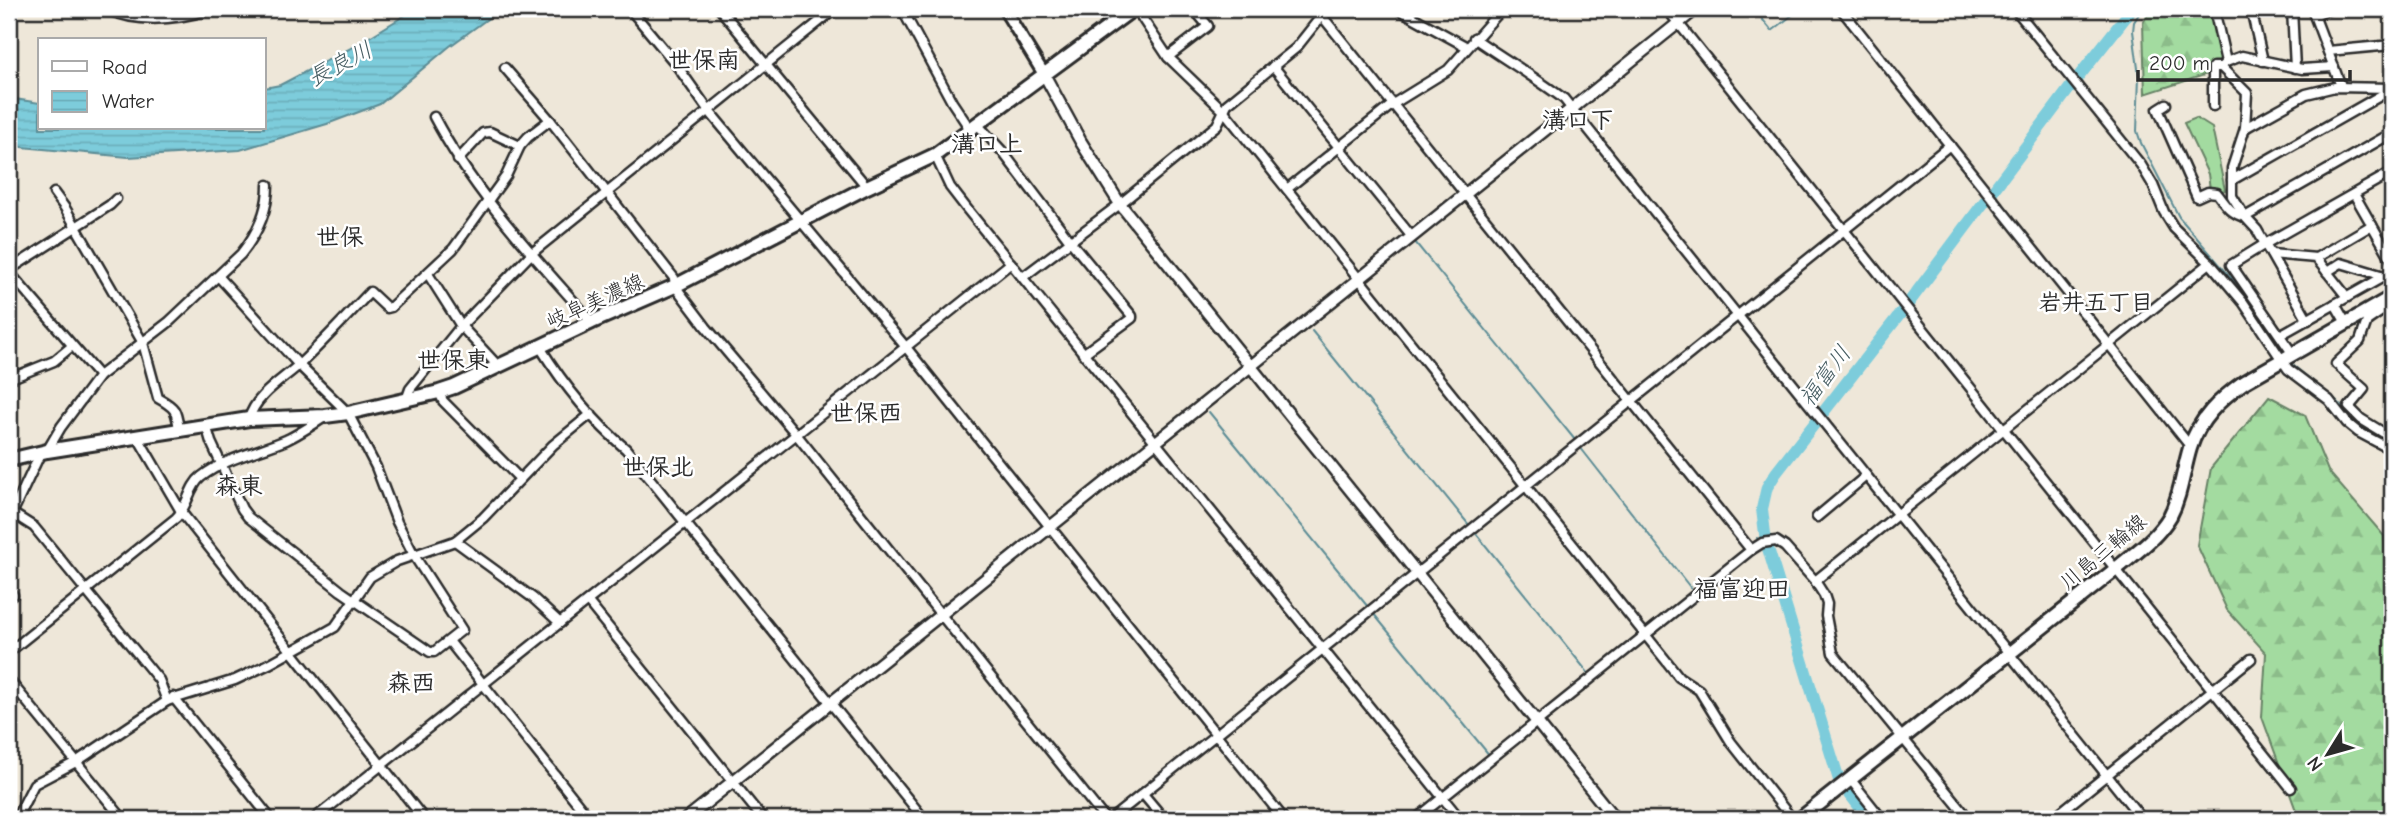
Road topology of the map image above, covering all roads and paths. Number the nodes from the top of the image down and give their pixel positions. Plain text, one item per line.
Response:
1 (106, 9) edge
2 (211, 9) edge
3 (630, 9) edge
4 (720, 9) edge
5 (835, 9) edge
6 (902, 9) edge
7 (1004, 9) edge
8 (1110, 9) edge
9 (1135, 9) edge
10 (1194, 9) edge
11 (1398, 9) edge
12 (1502, 9) edge
13 (1667, 9) edge
14 (1696, 9) edge
15 (1841, 9) edge
16 (2015, 9) edge
17 (2214, 9) edge
18 (2251, 9) edge
19 (2292, 9) edge
20 (2330, 9) edge
21 (1325, 13) edge
22 (1118, 20) junction
23 (1678, 23) junction
24 (1474, 38) junction
25 (2392, 45) edge
26 (1467, 47) junction
27 (2328, 51) junction
28 (1168, 57) junction
29 (2263, 61) junction
30 (2223, 64) junction
31 (765, 66) junction
32 (1273, 66) junction
33 (2334, 67) junction
34 (505, 68) dead end
35 (2295, 68) junction
36 (1045, 76) junction
37 (2342, 86) junction
38 (2392, 89) edge
39 (1393, 104) junction
40 (2166, 104) dead end
41 (2213, 106) dead end
42 (1572, 109) junction
43 (709, 111) junction
44 (1224, 111) junction
45 (434, 117) dead end
46 (550, 120) junction
47 (974, 127) junction
48 (2245, 128) junction
49 (2392, 133) edge
50 (1950, 145) junction
51 (520, 146) junction
52 (1339, 147) junction
53 (935, 155) junction
54 (458, 160) junction
55 (2389, 174) edge
56 (2232, 180) junction
57 (268, 185) dead end
58 (2392, 186) edge
59 (867, 187) junction
60 (1287, 189) junction
61 (54, 193) dead end
62 (606, 194) junction
63 (2354, 194) junction
64 (1465, 195) junction
65 (116, 199) dead end
66 (488, 203) junction
67 (1120, 204) junction
68 (2245, 217) junction
69 (800, 222) junction
70 (2372, 225) junction
71 (76, 227) junction
72 (1844, 230) junction
73 (1412, 237) junction
74 (1071, 242) junction
75 (2265, 244) junction
76 (532, 253) junction
77 (2271, 254) junction
78 (2316, 258) junction
79 (2392, 260) edge
80 (1011, 263) junction
81 (2210, 263) junction
82 (9, 271) edge
83 (2327, 272) junction
84 (428, 274) junction
85 (2388, 274) edge
86 (219, 276) junction
87 (1023, 277) junction
88 (1359, 280) junction
89 (675, 286) junction
90 (2347, 297) junction
91 (2392, 297) edge
92 (2335, 304) junction
93 (2392, 304) edge
94 (1737, 316) junction
95 (2308, 320) junction
96 (592, 322) junction
97 (2346, 323) junction
98 (461, 326) junction
99 (2280, 335) junction
100 (143, 343) junction
101 (2110, 343) junction
102 (72, 346) junction
103 (905, 346) junction
104 (540, 347) junction
105 (1083, 354) junction
106 (2287, 357) junction
107 (299, 365) junction
108 (498, 366) junction
109 (1251, 366) junction
110 (99, 376) junction
111 (9, 379) edge
112 (439, 393) junction
113 (406, 400) junction
114 (1630, 401) junction
115 (348, 413) junction
116 (591, 414) junction
117 (325, 416) junction
118 (249, 419) junction
119 (206, 425) junction
120 (179, 429) junction
121 (2003, 429) junction
122 (796, 434) junction
123 (137, 436) junction
124 (2392, 438) edge
125 (1155, 442) junction
126 (2190, 446) junction
127 (2392, 450) edge
128 (44, 451) junction
129 (9, 460) edge
130 (222, 464) junction
131 (1866, 476) junction
132 (520, 480) junction
133 (1526, 487) junction
134 (182, 513) junction
135 (1897, 514) junction
136 (11, 517) edge
137 (1817, 517) dead end
138 (685, 523) junction
139 (1051, 527) junction
140 (455, 541) junction
141 (1750, 548) junction
142 (415, 557) junction
143 (2116, 569) junction
144 (1418, 574) junction
145 (1815, 581) junction
146 (86, 591) junction
147 (355, 601) junction
148 (588, 602) junction
149 (942, 614) junction
150 (560, 623) junction
151 (1644, 634) junction
152 (449, 641) junction
153 (1323, 650) junction
154 (292, 651) junction
155 (9, 652) edge
156 (2009, 653) junction
157 (2251, 659) dead end
158 (9, 680) edge
159 (483, 685) junction
160 (2213, 689) junction
161 (170, 699) junction
162 (830, 703) junction
163 (1537, 722) junction
164 (1216, 735) junction
165 (1903, 738) junction
166 (76, 762) junction
167 (380, 766) junction
168 (2106, 775) junction
169 (733, 782) junction
170 (1846, 783) junction
171 (2291, 788) dead end
172 (1143, 794) junction
173 (1443, 798) junction
174 (16, 819) edge
175 (123, 819) edge
176 (271, 819) edge
177 (314, 819) edge
178 (424, 819) edge
179 (590, 819) edge
180 (686, 819) edge
181 (763, 819) edge
182 (924, 819) edge
183 (1105, 819) edge
184 (1111, 819) edge
185 (1164, 819) edge
186 (1284, 819) edge
187 (1416, 819) edge
188 (1460, 819) edge
189 (1615, 819) edge
190 (1792, 819) edge
191 (1800, 819) edge
192 (1882, 819) edge
193 (1969, 819) edge
194 (2052, 819) edge
195 (2141, 819) edge

1 - 2 street
3 - 43 street
4 - 31 street
5 - 31 street
6 - 47 street
7 - 36 main road
8 - 22 street
9 - 22 main road, 岐阜美濃線
9 - 28 street
10 - 28 street
11 - 26 street
12 - 24 street
13 - 23 street
14 - 23 street
15 - 50 street
16 - 81 street
17 - 30 street
18 - 29 street
19 - 35 street
20 - 27 street
21 - 32 street
21 - 39 street
22 - 36 main road, 岐阜美濃線
23 - 42 street
23 - 72 street
24 - 26 street
24 - 42 street
25 - 27 street
26 - 39 street
27 - 33 street
28 - 44 street
29 - 30 street
29 - 35 street
30 - 41 street
30 - 48 street
31 - 43 street
31 - 59 street
32 - 44 street
32 - 52 street
33 - 35 street
33 - 37 street
34 - 46 street
36 - 47 main road, 岐阜美濃線
36 - 67 street
37 - 38 street
37 - 48 street
38 - 56 street
39 - 52 street
39 - 64 street
40 - 68 street
42 - 64 street
42 - 94 street
43 - 62 street
43 - 69 street
44 - 60 street
44 - 67 street
45 - 54 street
46 - 51 street
46 - 62 street
47 - 53 main road, 岐阜美濃線
47 - 74 street
48 - 56 street
49 - 68 street
50 - 72 street
50 - 101 street
51 - 54 street
51 - 66 street
52 - 60 street
52 - 73 street
53 - 59 main road, 岐阜美濃線
53 - 80 street
54 - 66 street
55 - 58 street
55 - 63 street
56 - 68 street
57 - 86 street
59 - 69 main road, 岐阜美濃線
60 - 88 street
61 - 71 street
62 - 76 street
62 - 89 street
63 - 70 street
63 - 75 street
64 - 73 street
64 - 114 street
65 - 71 street
66 - 76 street
66 - 84 street
67 - 74 street
67 - 109 street
68 - 75 street
69 - 89 main road, 岐阜美濃線
69 - 103 street
70 - 78 street
70 - 79 street
71 - 82 street
71 - 100 street
72 - 94 street
72 - 121 street
73 - 88 street
74 - 87 street
74 - 105 street
75 - 77 street
75 - 99 street
76 - 96 street
76 - 98 street
77 - 78 street
77 - 95 street
78 - 83 street
80 - 87 street
80 - 103 street
81 - 101 street
81 - 106 street
82 - 102 street
83 - 85 street
83 - 90 street
84 - 98 street
84 - 107 street
85 - 90 street
86 - 100 street
86 - 107 street
87 - 105 street
88 - 109 street
88 - 133 street
89 - 96 main road, 岐阜美濃線
89 - 122 street
90 - 92 street
91 - 97 main road, 川島三輪線
92 - 95 street
92 - 97 street
93 - 124 street
94 - 114 street
94 - 131 street
95 - 99 street
96 - 104 main road, 岐阜美濃線
97 - 106 main road, 川島三輪線
98 - 108 street
98 - 113 street
99 - 106 street
100 - 110 street
100 - 120 street
101 - 121 street
101 - 126 street
102 - 110 street
102 - 111 street
103 - 122 street
103 - 139 street
104 - 108 main road, 岐阜美濃線
104 - 116 street
105 - 125 street
106 - 126 main road, 川島三輪線
106 - 127 street
107 - 115 street
107 - 118 street
108 - 112 main road, 岐阜美濃線
109 - 125 street
109 - 144 street
110 - 128 street
112 - 113 main road, 岐阜美濃線
112 - 132 street
113 - 115 main road, 岐阜美濃線
114 - 133 street
114 - 141 street
115 - 117 main road, 岐阜美濃線
115 - 142 street
116 - 132 street
116 - 138 street
117 - 118 main road, 岐阜美濃線
117 - 130 street
118 - 119 main road, 岐阜美濃線
119 - 120 main road, 岐阜美濃線
119 - 130 street
120 - 123 main road, 岐阜美濃線
121 - 135 street
121 - 143 street
122 - 138 street
122 - 149 street
123 - 128 main road, 岐阜美濃線
123 - 134 street
125 - 139 street
125 - 153 street
126 - 143 main road, 川島三輪線
128 - 129 main road, 岐阜美濃線
128 - 136 street
130 - 134 street
130 - 147 street
131 - 135 street
131 - 137 street
132 - 140 street
133 - 144 street
133 - 151 street
134 - 146 street
134 - 154 street
135 - 145 street
135 - 156 street
136 - 146 street
138 - 148 street
138 - 162 street
139 - 149 street
139 - 164 street
140 - 142 street
140 - 150 street
141 - 145 street
141 - 151 street
142 - 147 street
142 - 152 street
143 - 156 main road, 川島三輪線
143 - 160 street
144 - 153 street
144 - 163 street
145 - 165 street
146 - 155 street
146 - 161 street
147 - 152 street
147 - 154 street
148 - 150 street
148 - 169 street
149 - 162 street
149 - 183 street
150 - 159 street
151 - 163 street
151 - 190 street
152 - 159 street
153 - 164 street
153 - 173 street
154 - 161 street
154 - 167 street
156 - 165 main road, 川島三輪線
156 - 168 street
157 - 160 street
158 - 166 street
159 - 167 street
159 - 179 street
160 - 168 street
160 - 171 street
161 - 166 street
161 - 176 street
162 - 169 street
162 - 182 street
163 - 173 street
163 - 189 street
164 - 172 street
164 - 186 street
165 - 170 main road, 川島三輪線
165 - 193 street
166 - 174 street
166 - 175 street
167 - 177 street
167 - 178 street
168 - 194 street
168 - 195 street
169 - 180 street
169 - 181 street
170 - 191 main road, 川島三輪線
170 - 192 street
172 - 184 street
172 - 185 street
173 - 187 street
173 - 188 street

